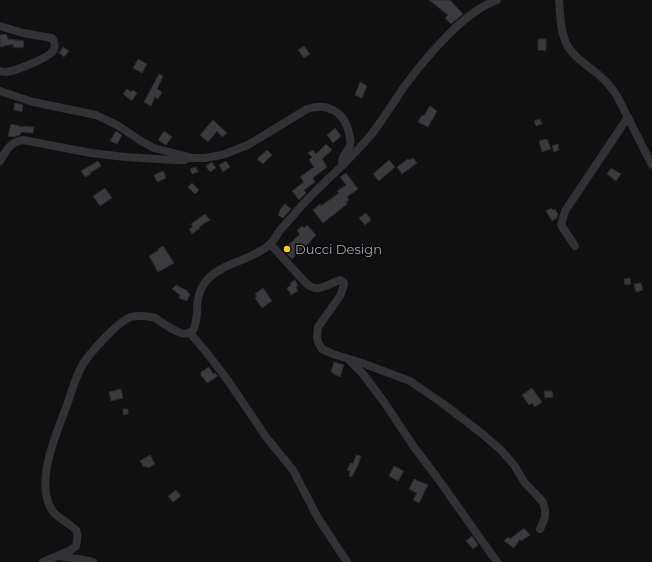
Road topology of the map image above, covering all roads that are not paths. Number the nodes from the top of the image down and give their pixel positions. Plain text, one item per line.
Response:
1 (497, 0) edge
2 (559, 0) edge
3 (0, 26) edge
4 (0, 71) edge
5 (0, 91) edge
6 (628, 117) junction
7 (189, 158) junction
8 (0, 161) edge
9 (343, 165) junction
10 (652, 165) edge
11 (270, 244) junction
12 (575, 246) dead end
13 (190, 333) junction
14 (347, 358) junction
15 (540, 528) dead end
16 (59, 556) junction
17 (43, 562) edge
18 (93, 562) edge
19 (347, 562) edge
20 (497, 562) edge

1 - 9 street
2 - 6 street
3 - 4 street
5 - 7 street
6 - 10 street
6 - 12 street
7 - 8 street
7 - 9 street
9 - 11 street
11 - 13 street
11 - 14 street
13 - 16 street
13 - 19 street
14 - 15 street
14 - 20 street
16 - 17 street
16 - 18 street

